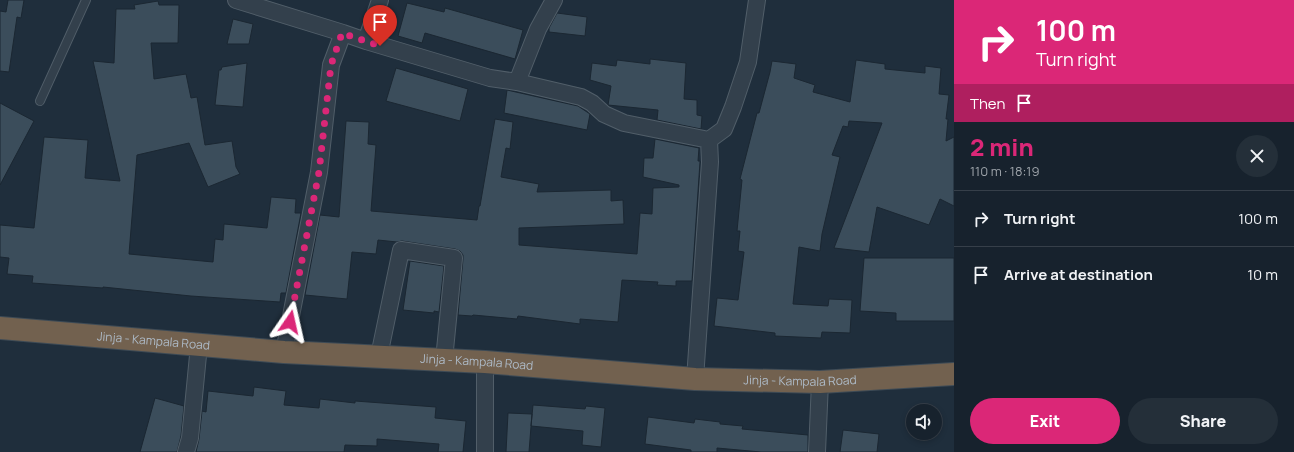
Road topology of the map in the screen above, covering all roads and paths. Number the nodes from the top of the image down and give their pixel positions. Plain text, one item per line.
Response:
1 (86, 0) edge
2 (236, 0) edge
3 (380, 0) edge
4 (554, 0) edge
5 (757, 0) edge
6 (342, 33) junction
7 (366, 41) junction
8 (517, 82) junction
9 (40, 102) dead end
10 (709, 140) junction
11 (0, 328) edge
12 (199, 345) junction
13 (284, 352) junction
14 (379, 356) junction
15 (444, 360) junction
16 (485, 362) junction
17 (954, 374) edge
18 (695, 379) junction
19 (820, 382) junction
20 (186, 452) edge
21 (484, 452) edge
22 (817, 452) edge

1 - 9 lane
2 - 6 street
3 - 7 street
4 - 8 street
5 - 10 street
6 - 7 street
6 - 13 street
7 - 8 street
8 - 10 street
10 - 18 street
11 - 12 highway, Jinja - Kampala Road
12 - 13 highway, Jinja - Kampala Road
12 - 20 street
13 - 14 highway, Jinja - Kampala Road
14 - 15 highway, Jinja - Kampala Road
14 - 15 street
15 - 16 highway, Jinja - Kampala Road
16 - 18 highway, Jinja - Kampala Road
16 - 21 street
17 - 19 highway, Jinja - Kampala Road
18 - 19 highway, Jinja - Kampala Road
19 - 22 street

